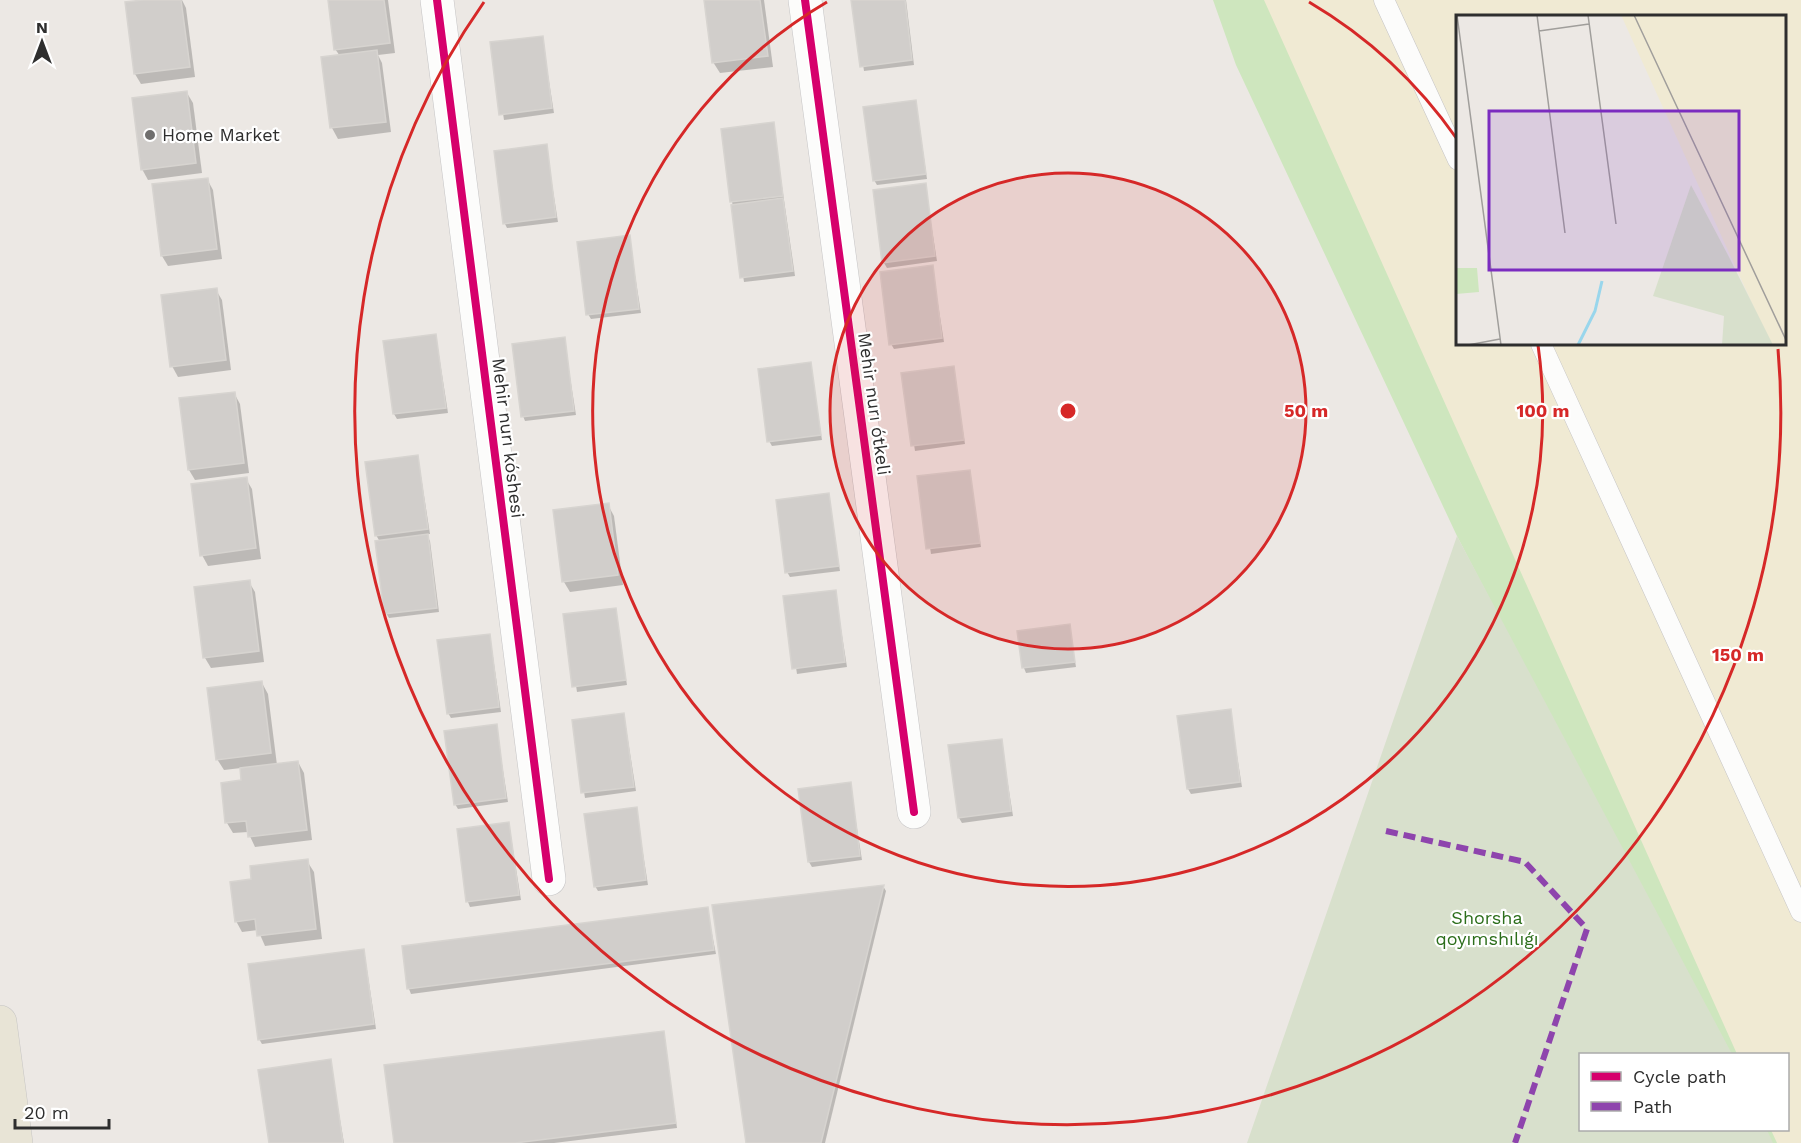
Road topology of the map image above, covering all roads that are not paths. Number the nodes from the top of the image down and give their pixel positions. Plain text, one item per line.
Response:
1 (437, 0) edge
2 (805, 0) edge
3 (1384, 0) edge
4 (1456, 156) edge
5 (1541, 345) edge
6 (914, 812) dead end
7 (549, 879) dead end
8 (1801, 912) edge
9 (0, 1022) edge
10 (16, 1143) edge

1 - 7 street, Mehir nurı kóshesi
2 - 6 street, Mehir nurı ótkeli
3 - 4 lane
5 - 8 lane
9 - 10 main road

